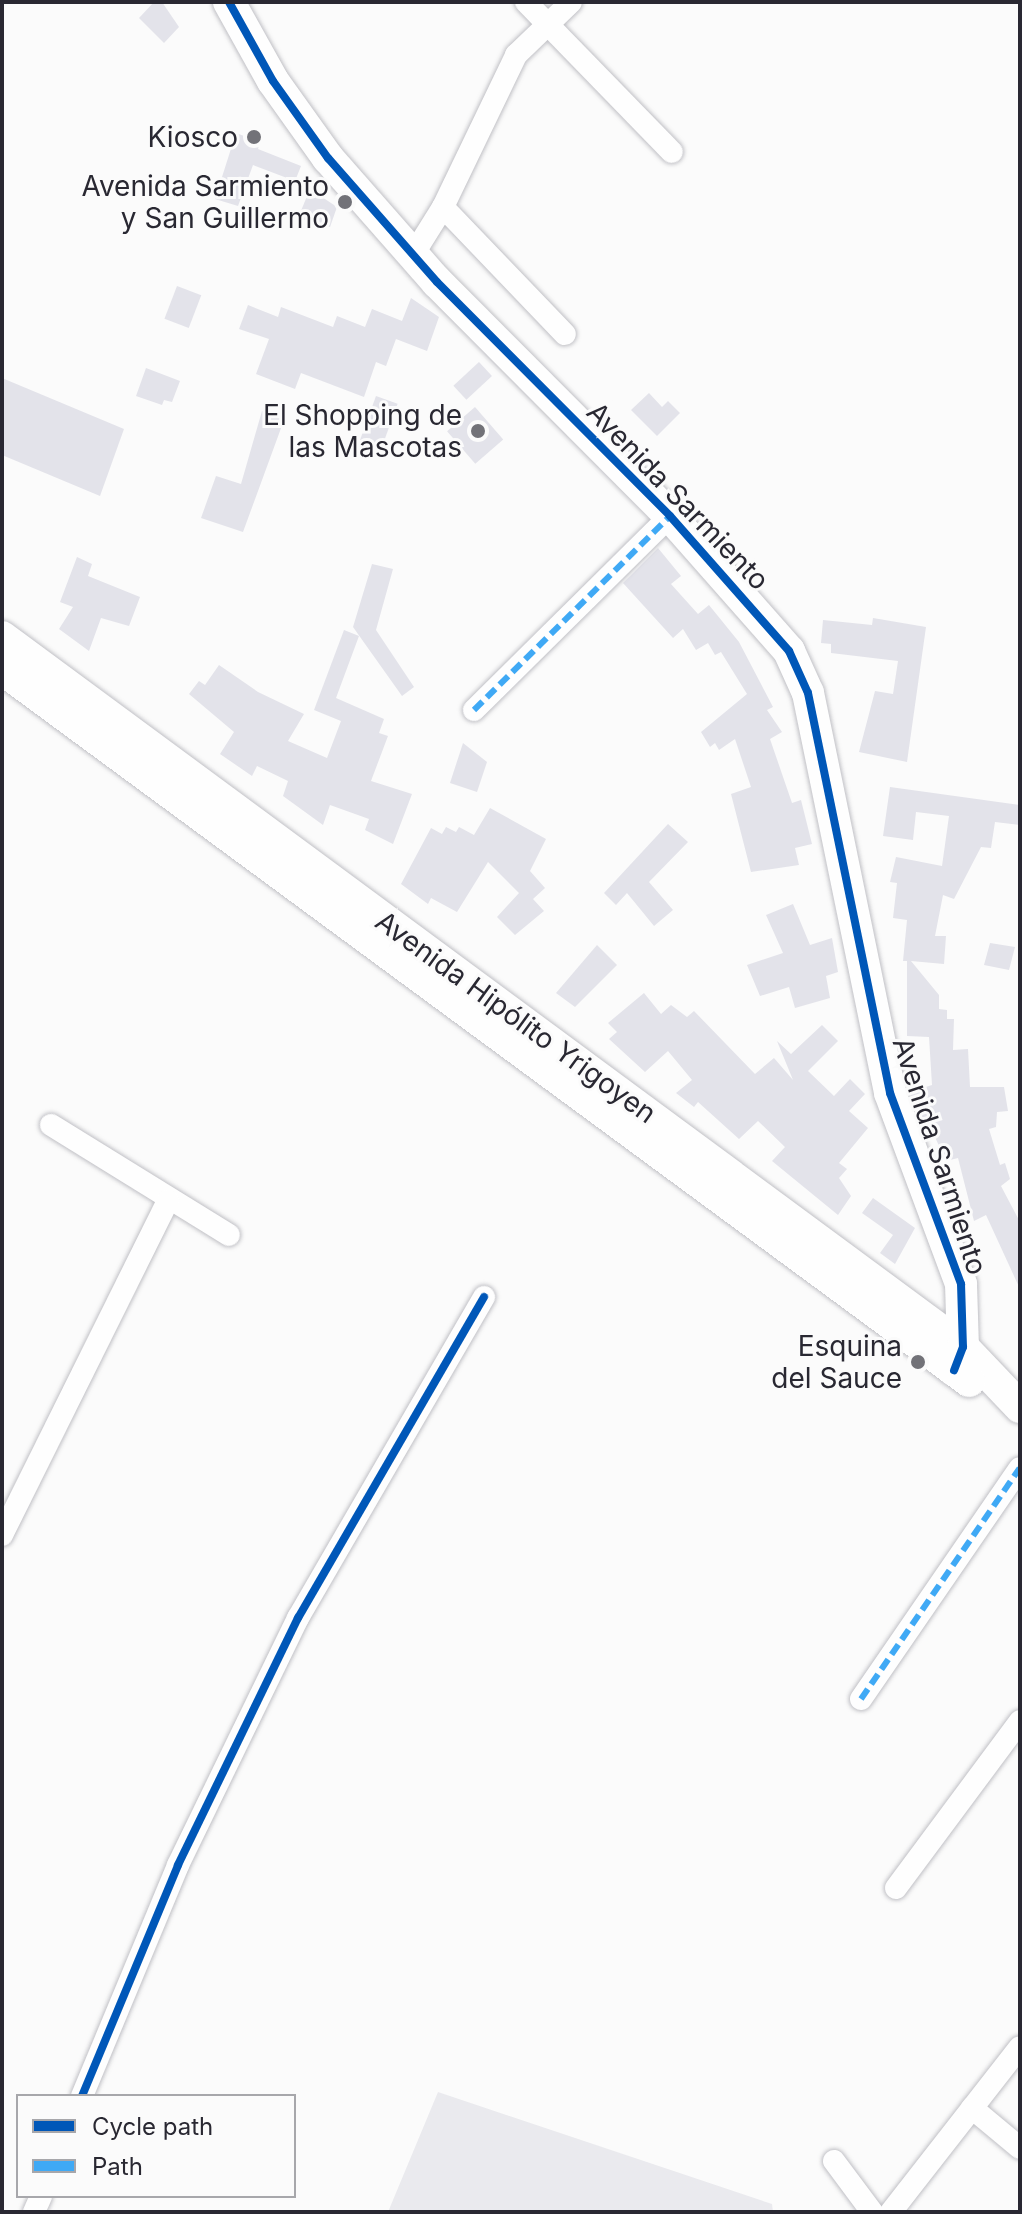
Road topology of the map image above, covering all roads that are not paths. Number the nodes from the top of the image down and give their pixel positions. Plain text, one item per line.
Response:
1 (229, 2) edge
2 (526, 2) edge
3 (571, 2) edge
4 (547, 24) junction
5 (672, 152) dead end
6 (443, 207) junction
7 (413, 255) junction
8 (565, 334) dead end
9 (670, 516) junction
10 (2, 637) edge
11 (2, 669) edge
12 (474, 710) dead end
13 (308, 880) junction
14 (51, 1125) dead end
15 (168, 1201) junction
16 (229, 1235) dead end
17 (484, 1297) dead end
18 (959, 1358) junction
19 (1020, 1407) edge
20 (1020, 1419) edge
21 (1020, 1468) edge
22 (2, 1535) edge
23 (861, 1699) dead end
24 (1020, 1721) edge
25 (896, 1888) dead end
26 (1020, 2047) edge
27 (83, 2094) edge
28 (972, 2108) junction
29 (1020, 2148) edge
30 (834, 2161) dead end
31 (872, 2212) edge
32 (891, 2212) edge

1 - 7 main road, Avenida Sarmiento
2 - 4 street
3 - 4 street
4 - 5 street
4 - 6 street
6 - 7 street
6 - 8 street
7 - 9 main road, Avenida Sarmiento
9 - 12 street
9 - 18 main road, Avenida Sarmiento
10 - 13 main road, Avenida Hipólito Yrigoyen
11 - 13 main road, Avenida Hipólito Yrigoyen
13 - 18 main road, Avenida Hipólito Yrigoyen
14 - 15 street
15 - 16 street
15 - 22 street
17 - 27 street
18 - 19 main road, Avenida Hipólito Yrigoyen
18 - 20 main road, Avenida Hipólito Yrigoyen
21 - 23 street
24 - 25 street
26 - 28 street
28 - 29 street
28 - 32 street
30 - 31 street

